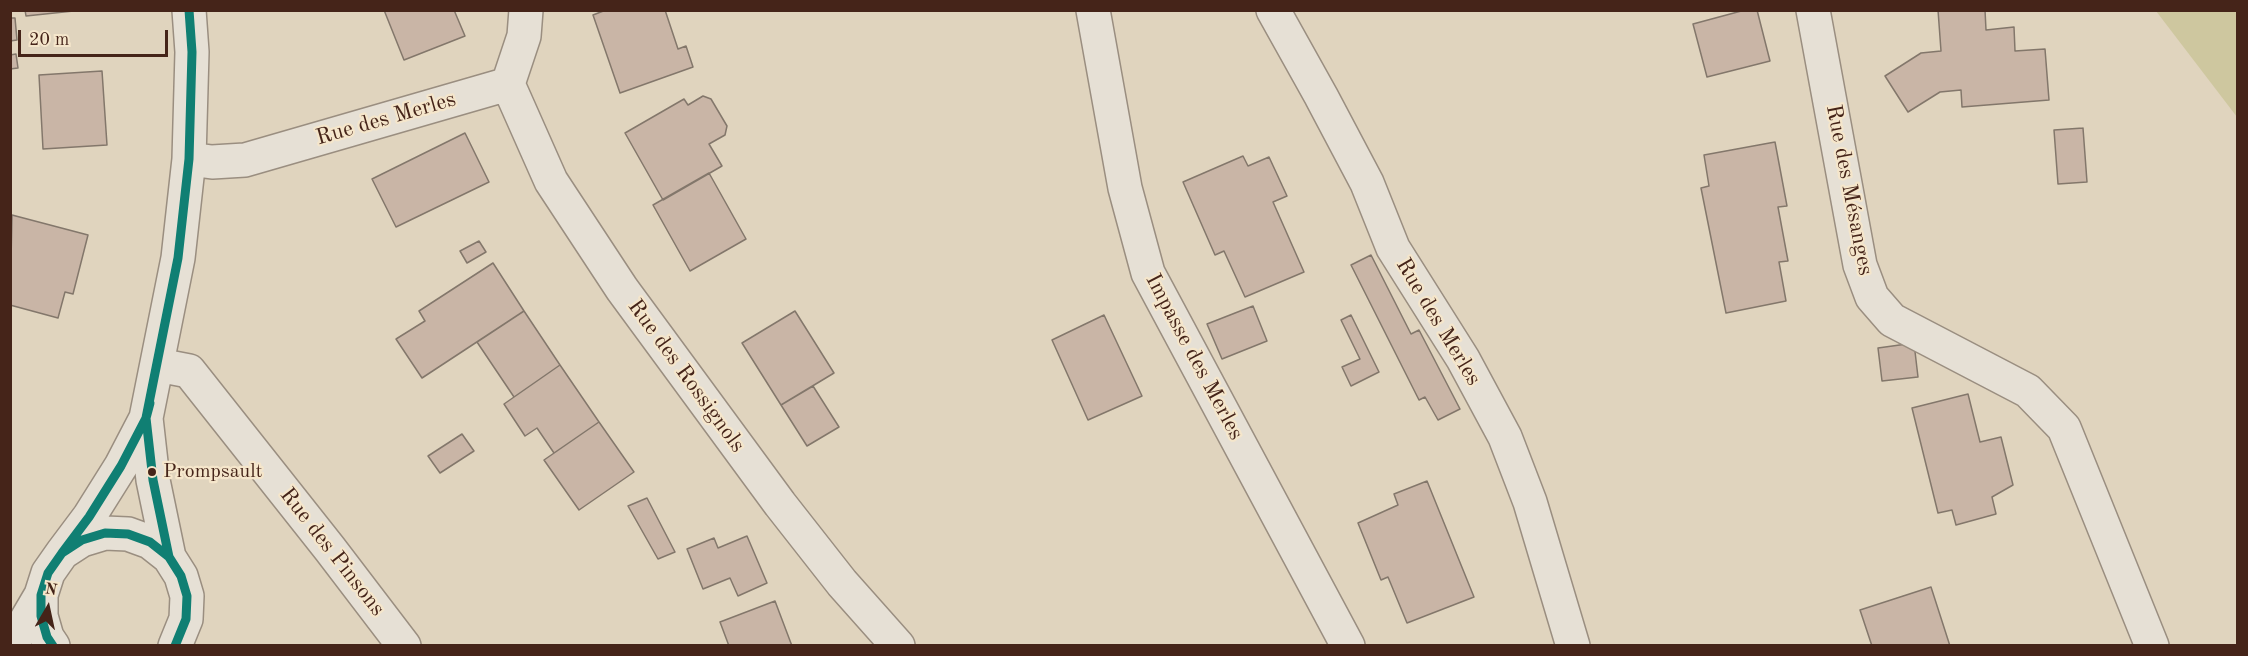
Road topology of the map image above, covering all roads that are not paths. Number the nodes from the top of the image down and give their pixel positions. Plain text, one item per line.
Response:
1 (189, 10) edge
2 (526, 10) edge
3 (1093, 10) edge
4 (1273, 10) edge
5 (1813, 10) edge
6 (508, 84) junction
7 (189, 159) junction
8 (158, 365) junction
9 (146, 418) junction
10 (62, 553) junction
11 (169, 557) junction
12 (41, 595) junction
13 (183, 637) edge
14 (12, 645) edge
15 (53, 645) edge
16 (404, 645) edge
17 (898, 645) edge
18 (1348, 645) edge
19 (1573, 645) edge
20 (2152, 645) edge

1 - 7 street
2 - 6 street
3 - 18 street, Impasse des Merles
4 - 19 street, Rue des Merles
5 - 20 street, Rue des Mésanges
6 - 7 street, Rue des Merles
6 - 17 street, Rue des Rossignols
7 - 8 street
8 - 9 street
8 - 16 street, Rue des Pinsons
9 - 10 street
9 - 11 street
10 - 11 street
10 - 12 street
11 - 13 street
12 - 14 street
12 - 15 street

